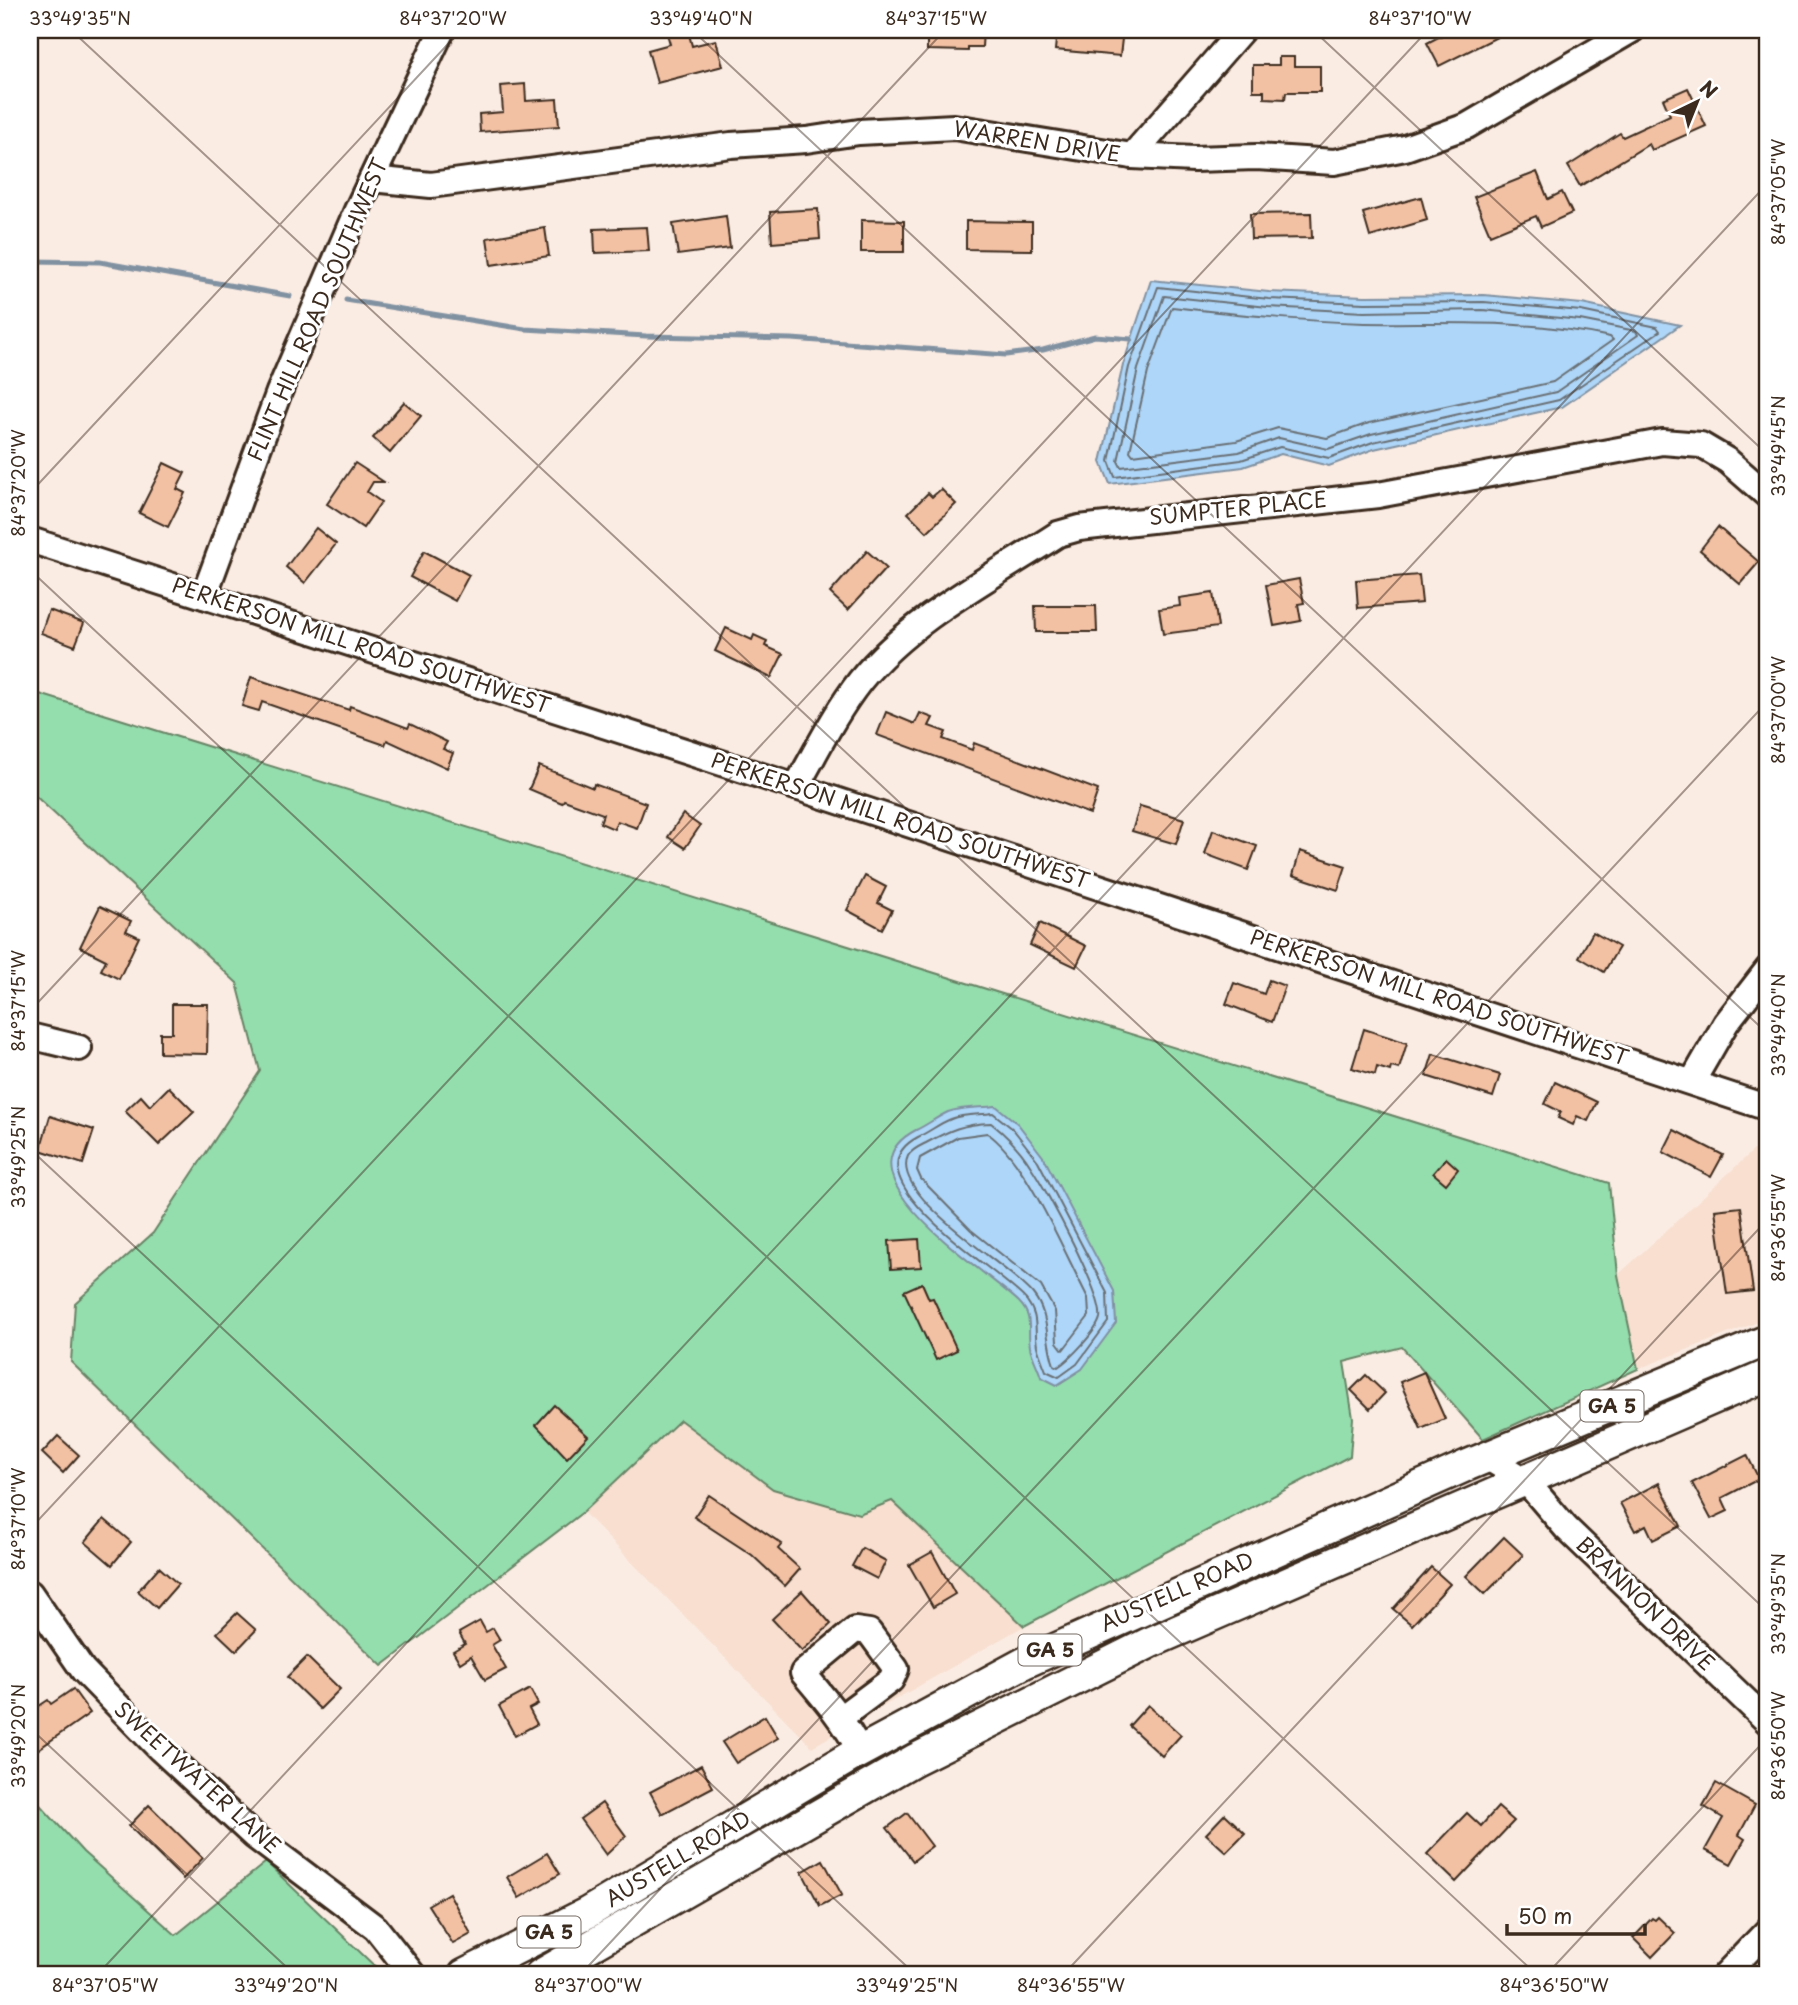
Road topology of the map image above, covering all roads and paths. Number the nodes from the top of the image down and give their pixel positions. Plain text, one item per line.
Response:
1 (442, 30) edge
2 (1242, 30) edge
3 (1632, 30) edge
4 (1132, 156) junction
5 (372, 179) junction
6 (1768, 496) edge
7 (30, 540) edge
8 (204, 596) junction
9 (796, 787) junction
10 (1768, 969) edge
11 (30, 1036) edge
12 (79, 1048) dead end
13 (1692, 1082) junction
14 (1768, 1108) edge
15 (1768, 1340) edge
16 (1768, 1375) edge
17 (1488, 1458) junction
18 (1526, 1481) junction
19 (30, 1593) edge
20 (840, 1718) dead end
21 (1768, 1722) edge
22 (860, 1751) junction
23 (1764, 1942) edge
24 (413, 1975) edge
25 (464, 1975) edge
26 (540, 1975) edge
27 (1725, 1975) edge

1 - 5 street, FLINT HILL ROAD SOUTHWEST
2 - 4 street
3 - 4 street, WARREN DRIVE
4 - 5 street, WARREN DRIVE
5 - 8 street, FLINT HILL ROAD SOUTHWEST
6 - 9 street, SUMPTER PLACE
7 - 8 street, PERKERSON MILL ROAD SOUTHWEST
8 - 9 street, PERKERSON MILL ROAD SOUTHWEST
9 - 13 street, PERKERSON MILL ROAD SOUTHWEST
10 - 13 street
11 - 12 street
13 - 14 street, PERKERSON MILL ROAD SOUTHWEST
15 - 17 main road, AUSTELL ROAD / GA 5
16 - 18 main road, AUSTELL ROAD / GA 5
17 - 18 street, BRANNON DRIVE
17 - 22 main road, AUSTELL ROAD / GA 5
18 - 21 street, BRANNON DRIVE
18 - 26 main road, AUSTELL ROAD / GA 5
19 - 24 street, SWEETWATER LANE
20 - 22 street
22 - 25 main road, AUSTELL ROAD / GA 5
23 - 27 street

